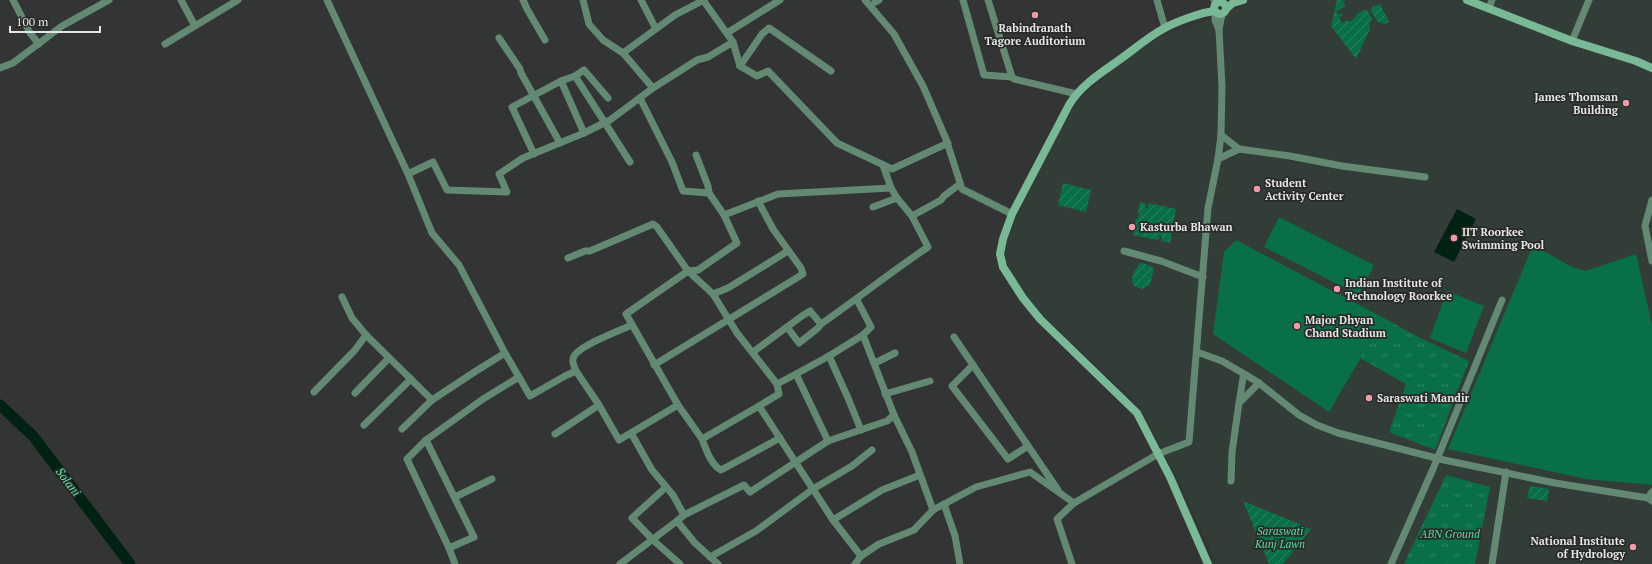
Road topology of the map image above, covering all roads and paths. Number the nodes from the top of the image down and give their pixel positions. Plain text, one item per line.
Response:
1 (13, 0) edge
2 (109, 0) edge
3 (181, 0) edge
4 (238, 0) edge
5 (327, 0) edge
6 (523, 0) edge
7 (583, 0) edge
8 (641, 0) edge
9 (703, 0) edge
10 (780, 0) edge
11 (865, 0) edge
12 (963, 0) edge
13 (988, 0) edge
14 (1157, 0) edge
15 (1243, 0) edge
16 (1467, 0) edge
17 (1492, 0) edge
18 (1589, 0) edge
19 (1221, 5) edge
20 (1489, 8) junction
21 (195, 26) junction
22 (1165, 28) junction
23 (656, 29) junction
24 (727, 33) junction
25 (499, 38) dead end
26 (545, 40) dead end
27 (1572, 41) junction
28 (733, 42) junction
29 (39, 44) junction
30 (165, 44) dead end
31 (623, 53) junction
32 (740, 66) junction
33 (0, 68) edge
34 (1652, 68) edge
35 (831, 71) dead end
36 (574, 76) junction
37 (1012, 77) junction
38 (561, 81) junction
39 (653, 88) junction
40 (1077, 94) junction
41 (533, 96) junction
42 (608, 98) dead end
43 (640, 98) junction
44 (604, 122) junction
45 (584, 133) junction
46 (1221, 135) junction
47 (560, 143) junction
48 (948, 143) junction
49 (1239, 149) junction
50 (534, 154) junction
51 (696, 154) dead end
52 (1218, 159) junction
53 (630, 162) dead end
54 (883, 165) junction
55 (408, 174) junction
56 (1425, 177) dead end
57 (960, 184) junction
58 (891, 188) junction
59 (708, 193) junction
60 (897, 198) junction
61 (1652, 200) edge
62 (758, 201) junction
63 (873, 207) dead end
64 (1012, 214) junction
65 (724, 215) junction
66 (912, 216) junction
67 (1644, 226) junction
68 (1652, 228) edge
69 (788, 251) junction
70 (1124, 251) dead end
71 (568, 258) dead end
72 (1652, 261) edge
73 (688, 271) junction
74 (1203, 277) junction
75 (713, 294) junction
76 (342, 297) dead end
77 (857, 300) junction
78 (1502, 300) dead end
79 (728, 319) junction
80 (821, 324) junction
81 (632, 325) junction
82 (787, 327) junction
83 (366, 335) junction
84 (863, 335) junction
85 (954, 336) dead end
86 (753, 352) junction
87 (1197, 352) junction
88 (506, 353) junction
89 (895, 353) dead end
90 (829, 356) junction
91 (390, 358) junction
92 (875, 363) junction
93 (654, 365) junction
94 (973, 365) junction
95 (576, 371) junction
96 (796, 374) junction
97 (1246, 375) junction
98 (518, 377) junction
99 (411, 379) junction
100 (930, 380) dead end
101 (1259, 383) junction
102 (778, 384) junction
103 (314, 392) dead end
104 (355, 393) dead end
105 (885, 394) junction
106 (432, 400) junction
107 (1239, 403) junction
108 (678, 404) junction
109 (599, 406) junction
110 (759, 406) junction
111 (894, 415) junction
112 (364, 425) dead end
113 (402, 429) dead end
114 (861, 430) junction
115 (630, 433) junction
116 (555, 434) dead end
117 (780, 438) junction
118 (702, 439) junction
119 (426, 440) junction
120 (828, 441) junction
121 (1028, 446) junction
122 (872, 450) dead end
123 (1158, 454) junction
124 (1437, 458) junction
125 (795, 462) junction
126 (1506, 472) junction
127 (920, 475) junction
128 (492, 479) dead end
129 (1231, 481) dead end
130 (666, 487) junction
131 (813, 489) junction
132 (1062, 495) junction
133 (455, 497) junction
134 (1651, 497) edge
135 (1074, 503) junction
136 (944, 504) junction
137 (933, 510) junction
138 (684, 515) junction
139 (833, 520) junction
140 (677, 521) junction
141 (653, 540) junction
142 (449, 548) junction
143 (710, 557) junction
144 (858, 561) edge
145 (455, 564) edge
146 (620, 564) edge
147 (680, 564) edge
148 (718, 564) edge
149 (960, 564) edge
150 (1072, 564) edge
151 (1208, 564) edge
152 (1391, 564) edge
153 (1492, 564) edge

1 - 29 street
2 - 29 street
3 - 21 street
4 - 21 street
5 - 55 street
6 - 26 street
7 - 31 street
8 - 23 street
9 - 23 street
9 - 24 street
10 - 24 street
11 - 48 street
12 - 37 street
13 - 37 street
14 - 22 street
15 - 19 street
16 - 20 street
17 - 20 street
18 - 27 street
19 - 22 street
19 - 46 street
20 - 27 street
21 - 30 street
22 - 40 street
23 - 31 street
24 - 28 street
25 - 41 street
27 - 34 street
28 - 32 street
28 - 39 street
29 - 33 street
31 - 39 street
32 - 35 street
32 - 54 street
36 - 38 street
36 - 42 street
36 - 44 street
37 - 40 street
38 - 41 street
38 - 45 street
39 - 43 street
40 - 64 street
41 - 47 street
41 - 50 street
43 - 44 street
43 - 59 street
44 - 45 street
44 - 53 street
45 - 47 street
46 - 49 street
46 - 52 street
47 - 50 street
48 - 54 street
48 - 57 street
49 - 52 street
49 - 56 street
50 - 55 street
51 - 59 street
52 - 74 street
54 - 58 street
55 - 88 street
57 - 64 street
57 - 66 street
58 - 60 street
58 - 62 street
59 - 65 street
60 - 63 street
60 - 66 street
61 - 67 street
62 - 65 street
62 - 69 street
64 - 123 street
65 - 73 street
66 - 77 street
67 - 68 street
67 - 72 street
69 - 75 street
69 - 79 street
70 - 74 street
71 - 73 street
73 - 75 street
73 - 81 street
74 - 87 street
75 - 79 street
76 - 83 street
77 - 80 street
77 - 84 street
78 - 124 street
79 - 86 street
79 - 93 street
80 - 82 street
80 - 82 street
81 - 93 street
81 - 95 street
82 - 86 street
83 - 91 street
83 - 103 street
84 - 90 street
84 - 92 street
85 - 94 street
86 - 102 street
87 - 97 street
87 - 123 street
88 - 98 street
88 - 106 street
89 - 92 street
90 - 96 street
90 - 114 street
91 - 99 street
91 - 104 street
92 - 105 street
93 - 108 street
94 - 121 street
94 - 121 street
95 - 98 street
95 - 109 street
96 - 102 street
96 - 120 street
97 - 101 street
97 - 107 street
98 - 119 street
99 - 106 street
99 - 112 street
100 - 105 street
101 - 107 street
101 - 124 street
102 - 110 street
105 - 111 street
106 - 113 street
107 - 129 street
108 - 115 street
108 - 118 street
109 - 115 street
109 - 116 street
110 - 117 street
110 - 118 street
111 - 114 street
111 - 127 street
114 - 120 street
115 - 130 street
117 - 118 street
117 - 125 street
119 - 133 street
119 - 142 street
120 - 125 street
121 - 132 street
122 - 131 street
123 - 135 street
123 - 151 street
124 - 126 street
124 - 152 street
125 - 131 street
125 - 138 street
126 - 134 street
126 - 153 street
127 - 137 street
127 - 139 street
128 - 133 street
130 - 138 street
130 - 141 street
131 - 139 street
131 - 143 street
132 - 135 street
132 - 136 street
133 - 142 street
135 - 150 street
136 - 137 street
136 - 149 street
137 - 144 street
138 - 140 street
139 - 144 street
140 - 141 street
140 - 143 street
141 - 146 street
141 - 147 street
142 - 145 street
143 - 148 street

